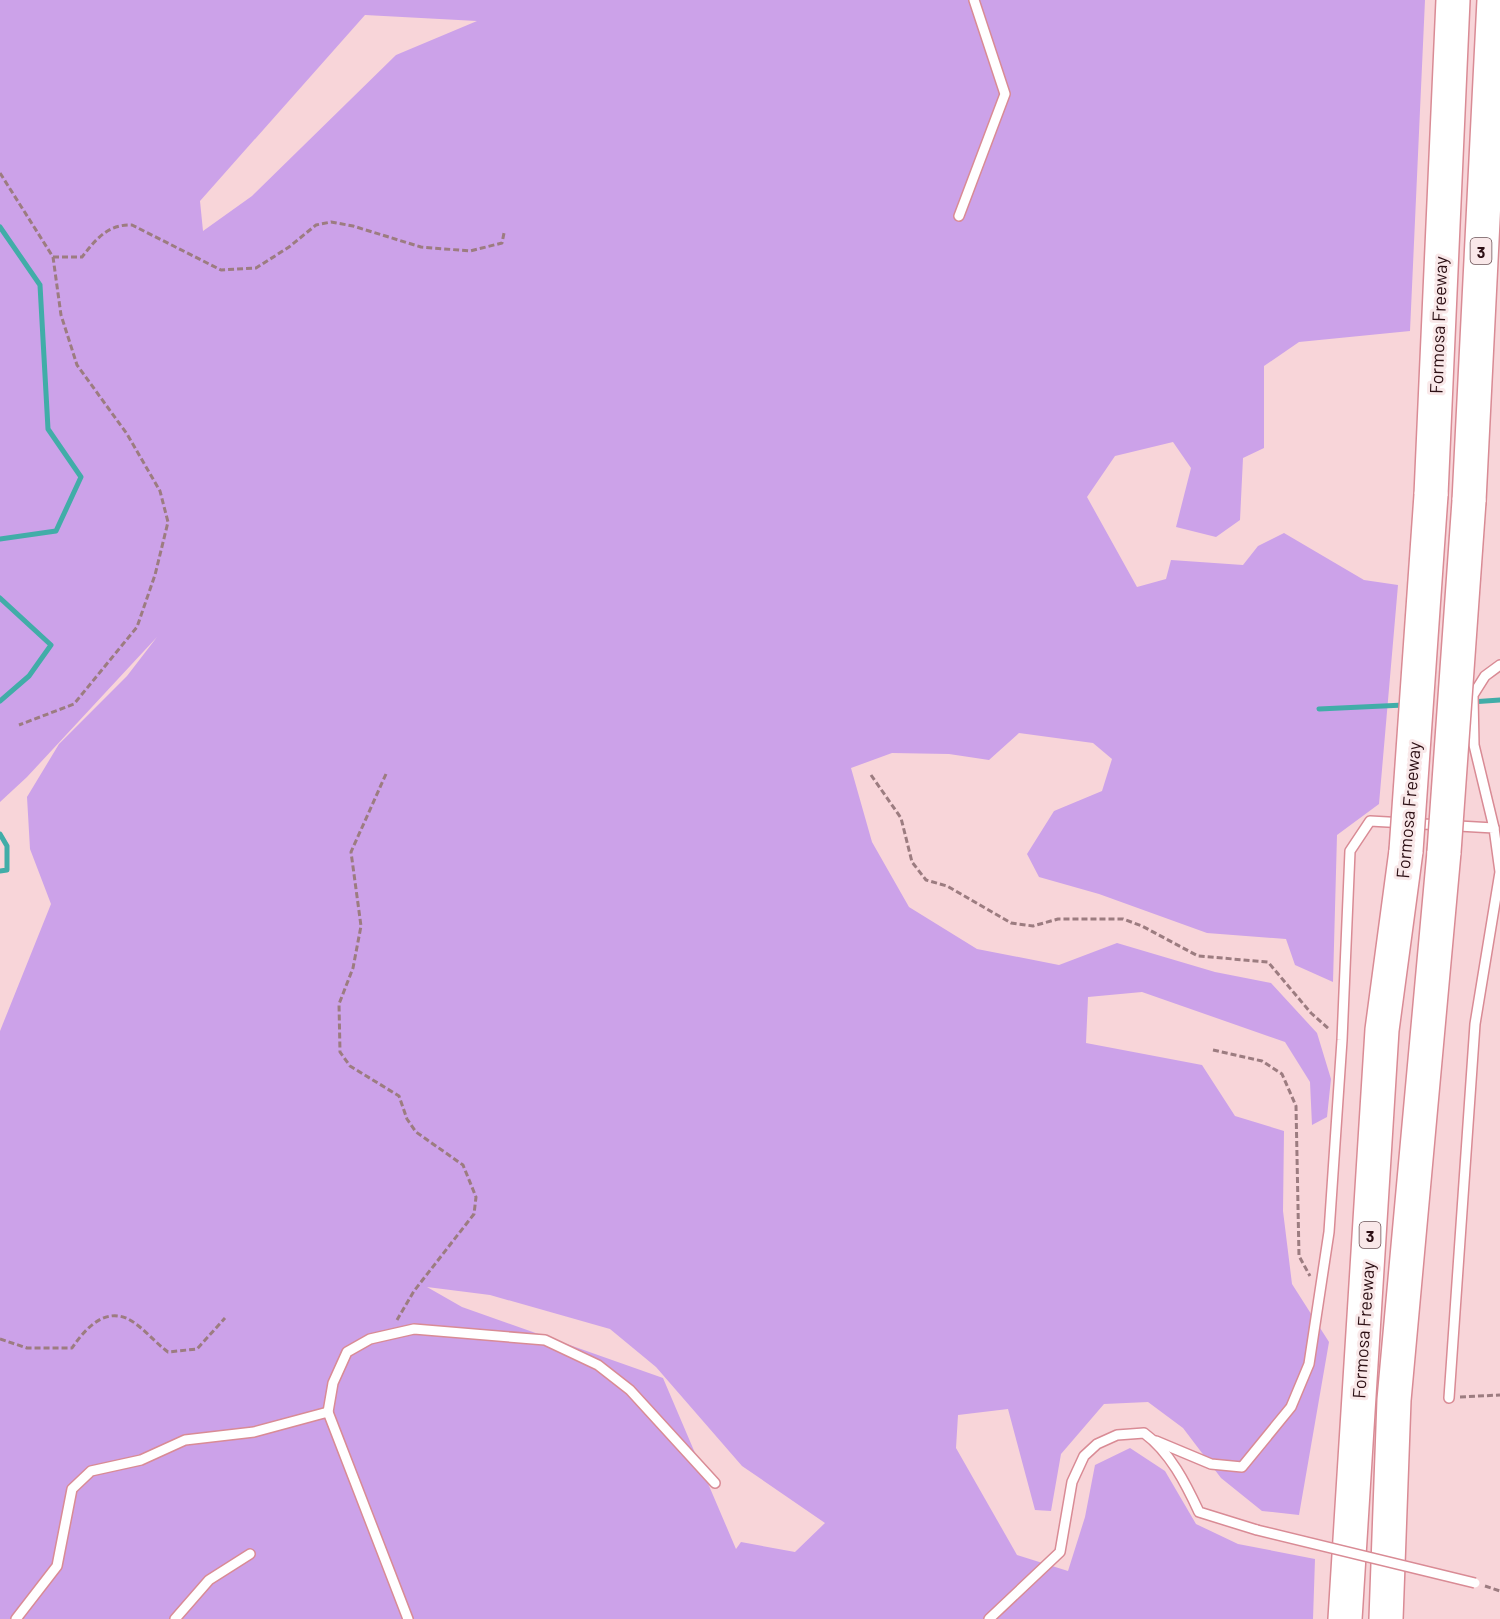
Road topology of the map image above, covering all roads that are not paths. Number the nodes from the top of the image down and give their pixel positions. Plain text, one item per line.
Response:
1 (975, 0) edge
2 (1453, 0) edge
3 (1494, 0) edge
4 (959, 216) dead end
5 (1500, 665) edge
6 (1494, 828) junction
7 (1449, 1398) road end
8 (328, 1412) junction
9 (1156, 1441) junction
10 (715, 1483) dead end
11 (250, 1554) dead end
12 (1475, 1583) dead end
13 (16, 1619) edge
14 (175, 1619) edge
15 (408, 1619) edge
16 (989, 1619) edge
17 (1345, 1619) edge
18 (1386, 1619) edge

1 - 4 lane
2 - 17 highway, Formosa Freeway / 3, bridge
3 - 18 highway, Formosa Freeway / 3, bridge
5 - 6 lane
6 - 7 lane
6 - 9 lane
8 - 10 lane
8 - 13 lane
8 - 15 lane
9 - 12 lane, bridge
9 - 16 lane
11 - 14 lane

